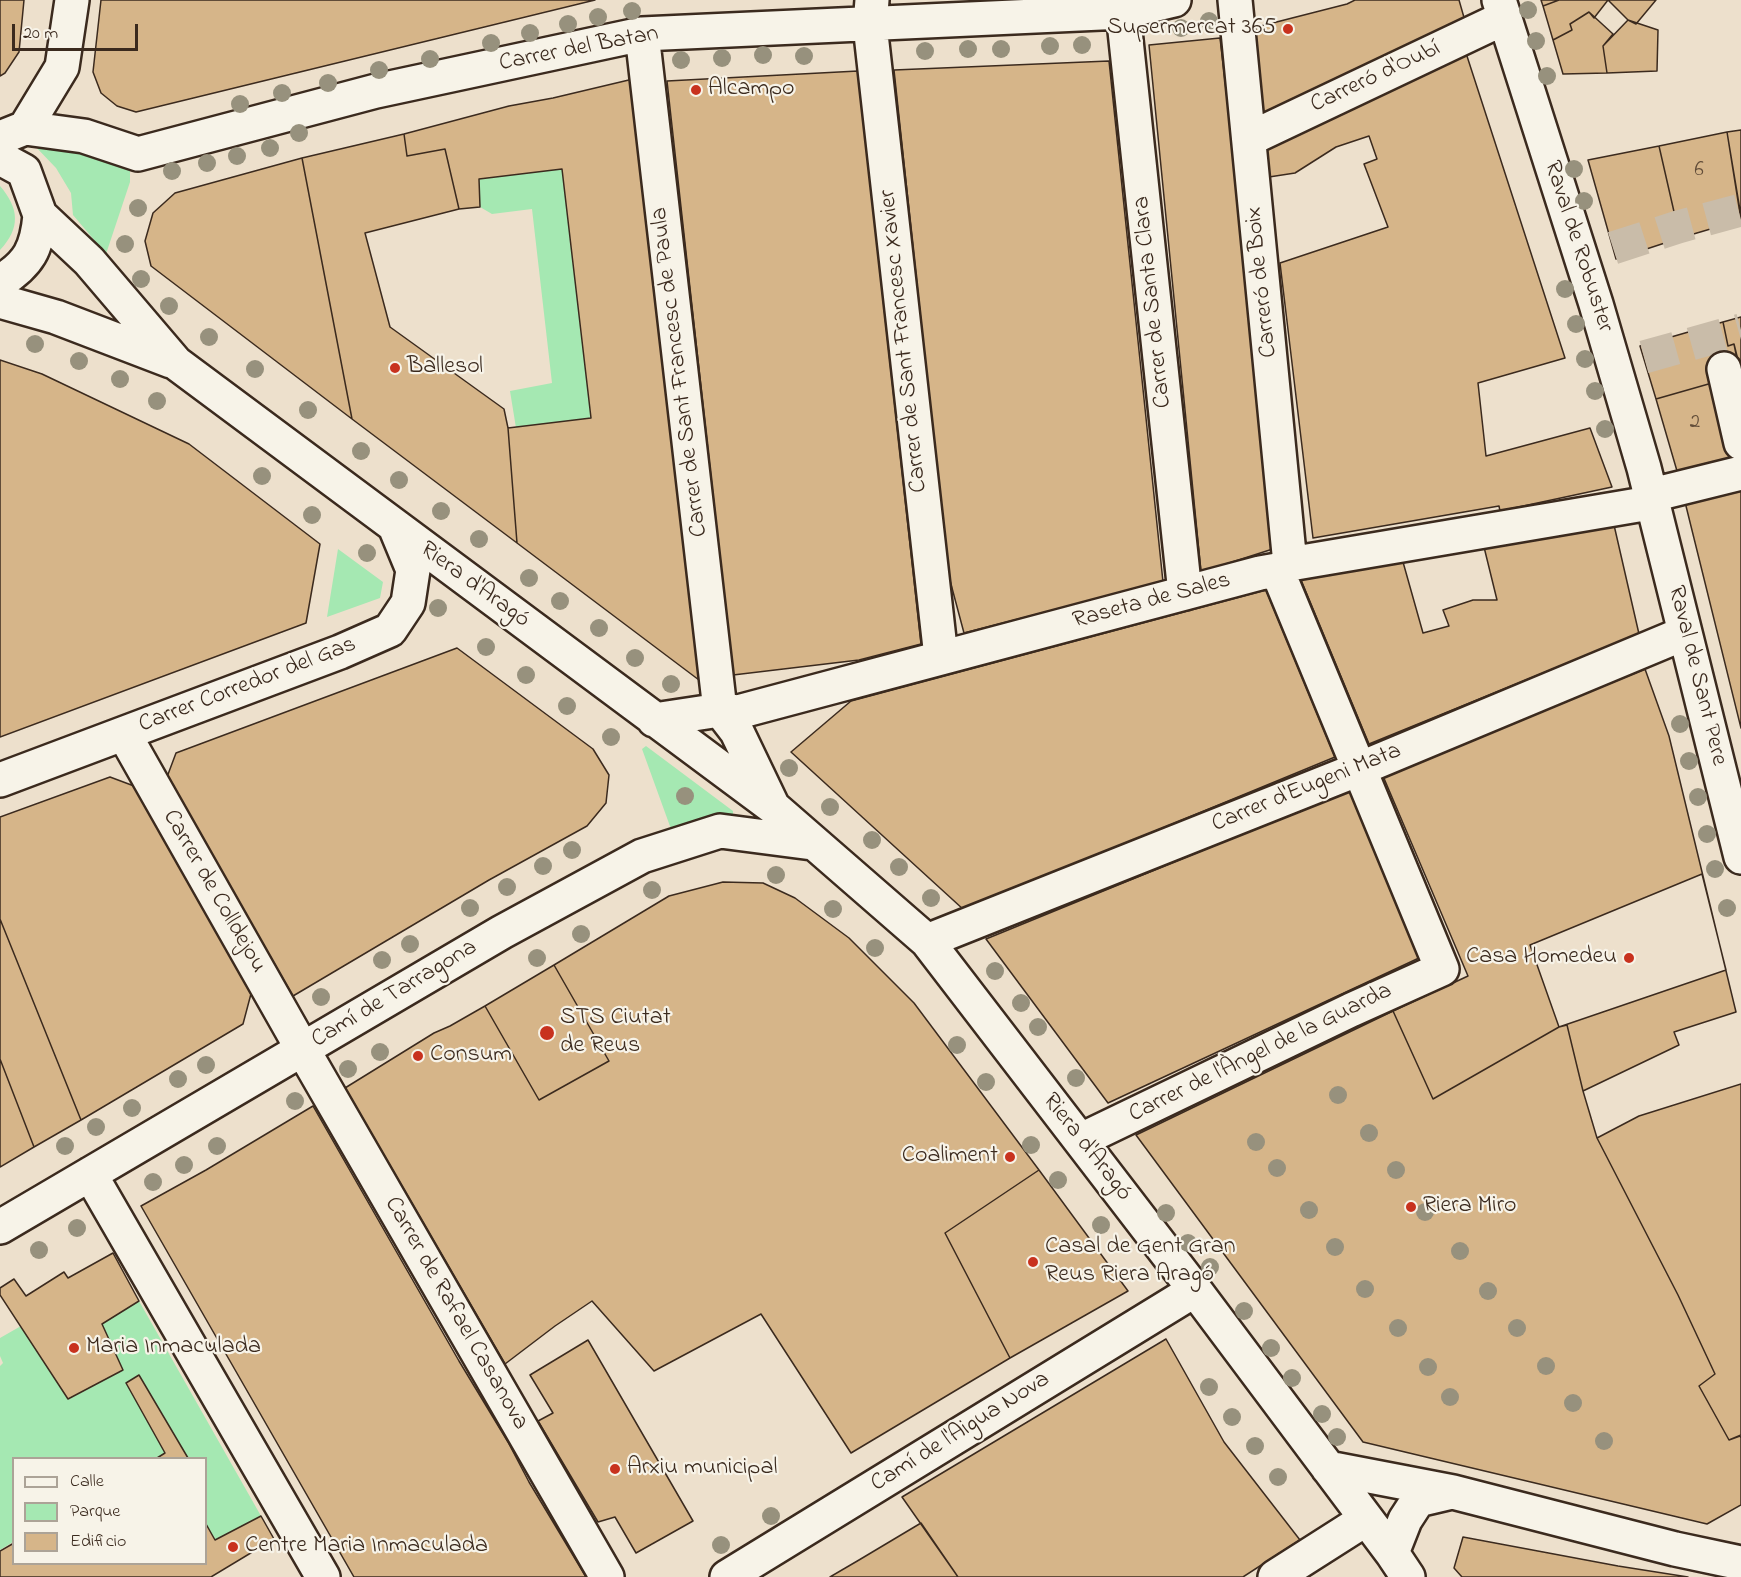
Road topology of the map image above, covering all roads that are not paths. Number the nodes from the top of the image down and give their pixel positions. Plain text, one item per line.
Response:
1 (72, 0) edge
2 (1174, 0) edge
3 (1235, 0) edge
4 (1502, 9) edge
5 (871, 12) edge
6 (1123, 12) junction
7 (642, 34) junction
8 (13, 133) edge
9 (1249, 139) junction
10 (0, 158) edge
11 (40, 215) junction
12 (0, 282) edge
13 (0, 301) edge
14 (176, 363) junction
15 (1724, 369) dead end
16 (1741, 443) edge
17 (1741, 473) edge
18 (1653, 500) junction
19 (395, 527) junction
20 (1284, 567) junction
21 (1185, 593) junction
22 (1685, 633) junction
23 (941, 657) junction
24 (720, 710) junction
25 (654, 720) junction
26 (124, 734) junction
27 (1359, 769) junction
28 (0, 780) edge
29 (773, 807) junction
30 (812, 843) junction
31 (1741, 857) edge
32 (927, 941) junction
33 (1442, 969) joint
34 (303, 1050) junction
35 (1081, 1140) junction
36 (90, 1173) junction
37 (0, 1227) edge
38 (1195, 1290) junction
39 (1328, 1468) junction
40 (1453, 1492) junction
41 (1366, 1519) junction
42 (1741, 1563) edge
43 (1400, 1565) edge
44 (323, 1577) edge
45 (607, 1577) edge
46 (727, 1577) edge
47 (1275, 1577) edge

1 - 8 street
2 - 6 street, Carrer del Batan
3 - 9 street, Carreró de Boix
4 - 9 street, Carreró d'Oubí
4 - 18 street, Raval de Robuster
5 - 6 street, Carrer del Batan
5 - 7 street, Carrer del Batan
5 - 23 street, Carrer de Sant Francesc Xavier
6 - 21 street, Carrer de Santa Clara
7 - 8 street, Carrer del Batan
7 - 24 street, Carrer de Sant Francesc de Paula
9 - 20 street, Carreró de Boix
10 - 11 street
11 - 12 street
11 - 14 street, Riera d'Aragó
13 - 14 street, Riera d'Aragó
14 - 19 street, Riera d'Aragó
15 - 16 street
17 - 18 street, Raseta de Sales
18 - 20 street, Raseta de Sales
18 - 22 street, Raval de Sant Pere
19 - 25 street, Riera d'Aragó
19 - 26 street, Carrer Corredor del Gas
20 - 21 street, Raseta de Sales
20 - 27 street, Carreró de Boix
21 - 23 street, Raseta de Sales
22 - 27 street, Carrer d'Eugeni Mata
22 - 31 street, Raval de Sant Pere
23 - 24 street, Raseta de Sales
24 - 25 street, Raseta de Sales
24 - 29 street, Riera d'Aragó
25 - 29 street, Riera d'Aragó
26 - 28 street, Carrer Corredor del Gas
26 - 34 street, Carrer de Colldejou
27 - 32 street, Carrer d'Eugeni Mata
27 - 33 street, Carreró de Boix
29 - 30 street, Riera d'Aragó
30 - 32 street, Riera d'Aragó
30 - 34 street, Camí de Tarragona
32 - 35 street, Riera d'Aragó
33 - 35 street, Carrer de l'Àngel de la Guarda
34 - 36 street, Camí de Tarragona
34 - 45 street, Carrer de Rafael Casanova
35 - 38 street, Riera d'Aragó
36 - 37 street, Camí de Tarragona
36 - 44 street
38 - 39 street, Riera d'Aragó
38 - 46 street, Camí de l'Aigua Nova
39 - 40 street
39 - 41 street, Riera d'Aragó
40 - 42 street
40 - 43 street
41 - 43 street, Riera d'Aragó
41 - 47 street

